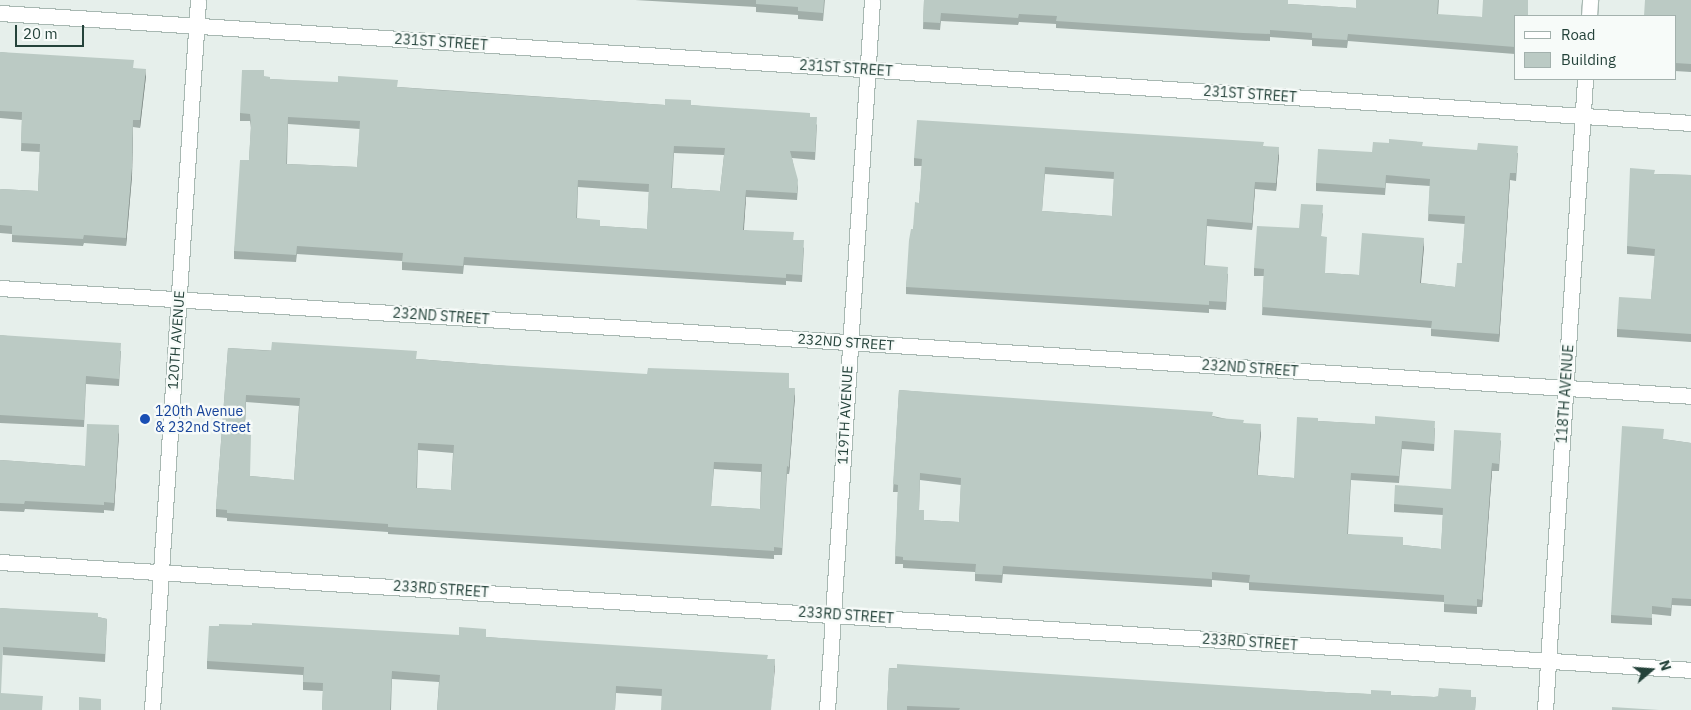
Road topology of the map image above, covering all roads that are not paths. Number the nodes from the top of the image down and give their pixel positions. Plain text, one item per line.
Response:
1 (198, 0) edge
2 (872, 0) edge
3 (1590, 0) edge
4 (0, 13) edge
5 (1589, 15) edge
6 (196, 27) junction
7 (867, 69) junction
8 (1585, 80) edge
9 (1583, 116) junction
10 (1691, 123) edge
11 (0, 288) edge
12 (179, 299) junction
13 (849, 342) junction
14 (1566, 388) junction
15 (1691, 396) edge
16 (0, 562) edge
17 (161, 572) junction
18 (833, 614) junction
19 (1548, 661) junction
20 (1691, 670) edge
21 (152, 710) edge
22 (827, 710) edge
23 (1545, 710) edge

1 - 6 street, 120TH AVENUE
2 - 7 street, 119TH AVENUE
3 - 5 street
4 - 6 street, 231ST STREET
6 - 7 street, 231ST STREET
6 - 12 street, 120TH AVENUE
7 - 9 street, 231ST STREET
7 - 13 street, 119TH AVENUE
8 - 9 street, 118TH AVENUE
9 - 10 street, 231ST STREET
9 - 14 street, 118TH AVENUE
11 - 12 street, 232ND STREET
12 - 13 street, 232ND STREET
12 - 17 street, 120TH AVENUE
13 - 14 street, 232ND STREET
13 - 18 street, 119TH AVENUE
14 - 15 street, 232ND STREET
14 - 19 street, 118TH AVENUE
16 - 17 street, 233RD STREET
17 - 18 street, 233RD STREET
17 - 21 street, 120TH AVENUE
18 - 19 street, 233RD STREET
18 - 22 street, 119TH AVENUE
19 - 20 street, 233RD STREET
19 - 23 street, 118TH AVENUE

